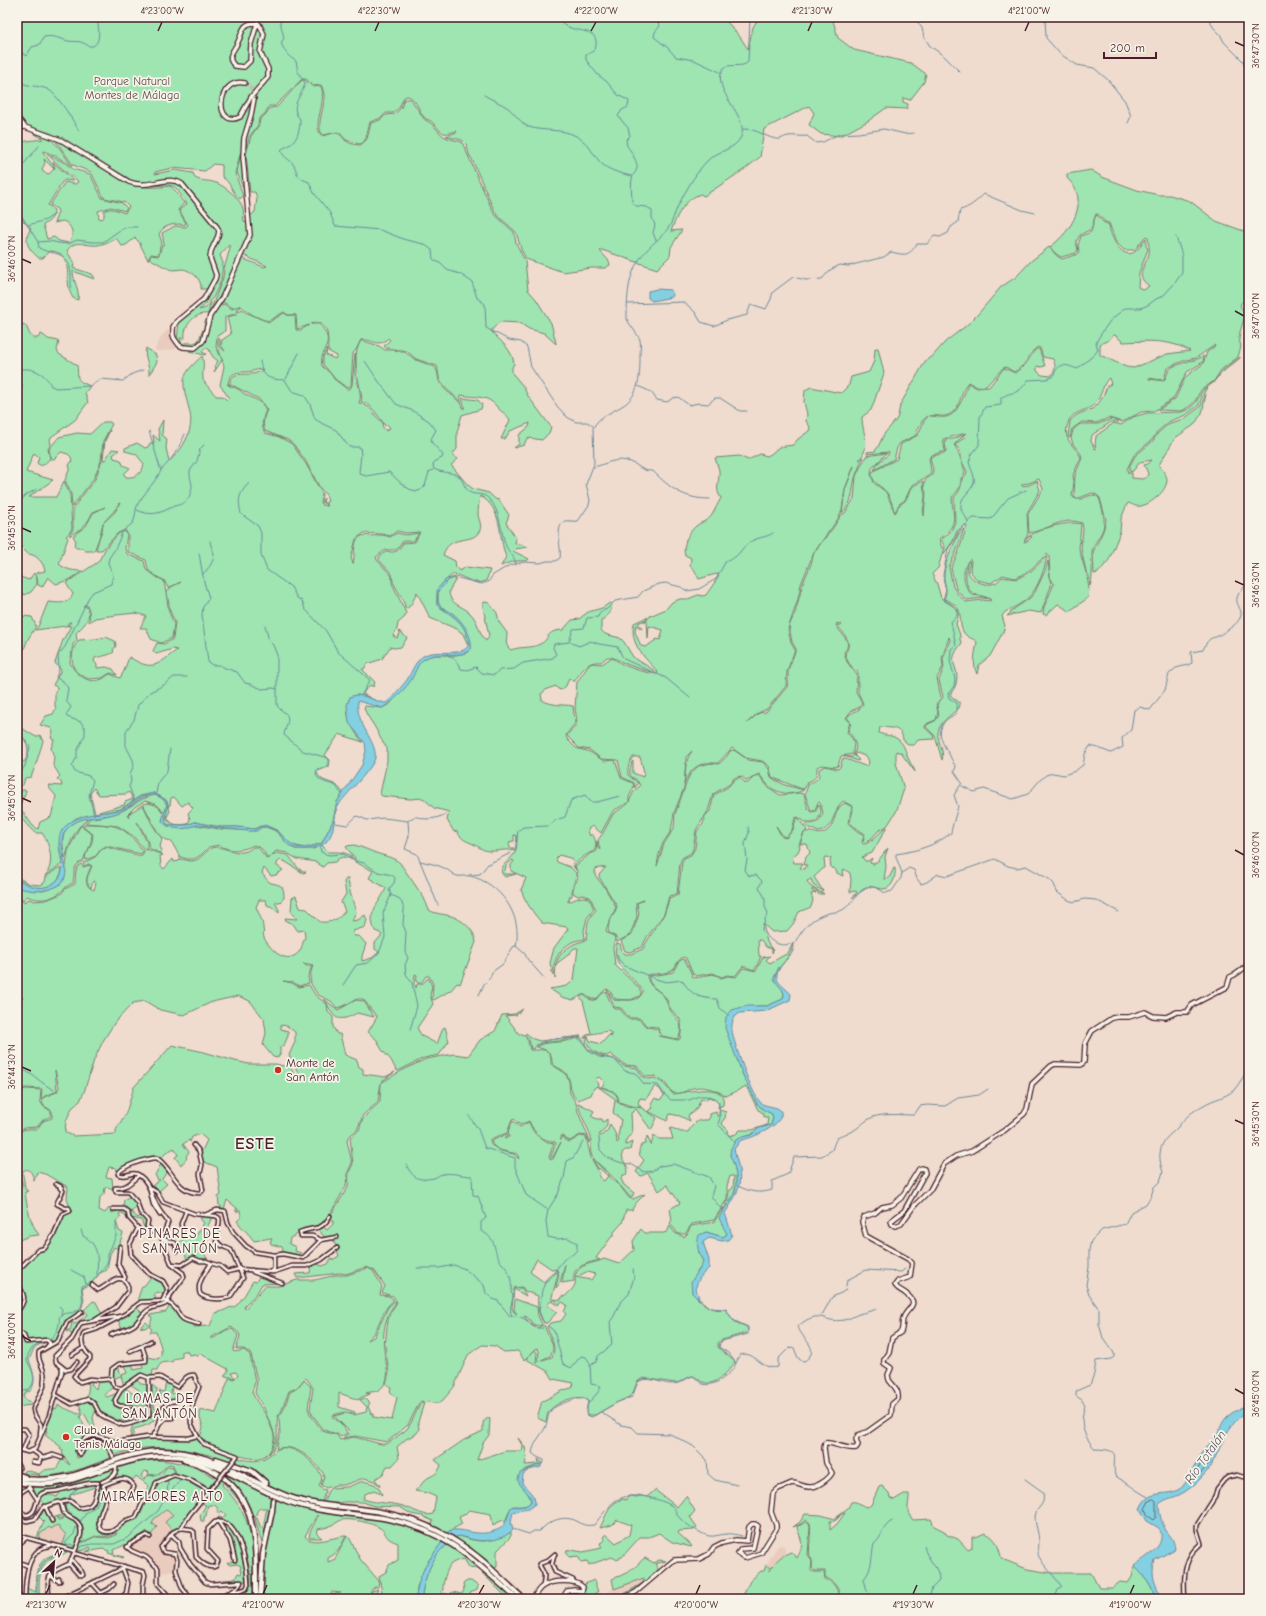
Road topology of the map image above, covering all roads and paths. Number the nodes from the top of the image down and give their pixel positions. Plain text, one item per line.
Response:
1 (259, 17) edge
2 (245, 83) dead end
3 (254, 99) tunnel mouth
4 (17, 117) edge
5 (25, 127) junction
6 (17, 130) edge
7 (1249, 965) edge
8 (194, 1145) dead end
9 (139, 1175) junction
10 (56, 1184) dead end
11 (150, 1188) junction
12 (113, 1209) dead end
13 (186, 1211) junction
14 (205, 1215) junction
15 (330, 1216) dead end
16 (152, 1232) dead end
17 (183, 1232) dead end
18 (336, 1237) dead end
19 (162, 1239) junction
20 (321, 1240) junction
21 (120, 1246) dead end
22 (337, 1248) dead end
23 (177, 1251) dead end
24 (274, 1255) junction
25 (211, 1263) junction
26 (170, 1264) junction
27 (239, 1270) junction
28 (252, 1270) junction
29 (271, 1272) junction
30 (17, 1273) edge
31 (124, 1280) junction
32 (17, 1282) edge
33 (282, 1283) dead end
34 (92, 1285) dead end
35 (171, 1295) junction
36 (162, 1302) junction
37 (168, 1303) junction
38 (17, 1312) edge
39 (82, 1312) dead end
40 (121, 1316) junction
41 (94, 1320) junction
42 (199, 1324) dead end
43 (111, 1335) dead end
44 (17, 1338) edge
45 (151, 1341) dead end
46 (142, 1346) junction
47 (46, 1347) junction
48 (83, 1348) junction
49 (130, 1351) dead end
50 (72, 1356) dead end
51 (77, 1362) dead end
52 (62, 1367) junction
53 (149, 1378) junction
54 (110, 1379) junction
55 (122, 1388) junction
56 (56, 1395) junction
57 (176, 1402) dead end
58 (132, 1406) dead end
59 (172, 1418) dead end
60 (1249, 1419) edge
61 (160, 1423) junction
62 (1249, 1427) edge
63 (17, 1429) edge
64 (40, 1435) junction
65 (152, 1436) junction
66 (197, 1436) junction
67 (17, 1449) edge
68 (23, 1450) junction
69 (33, 1450) junction
70 (160, 1456) junction
71 (198, 1456) junction
72 (41, 1457) junction
73 (113, 1457) dead end
74 (62, 1458) dead end
75 (33, 1462) dead end
76 (17, 1464) edge
77 (116, 1467) dead end
78 (19, 1468) dead end
79 (17, 1474) edge
80 (1249, 1475) edge
81 (17, 1478) edge
82 (33, 1480) junction
83 (17, 1483) edge
84 (266, 1483) dead end
85 (98, 1484) junction
86 (103, 1484) junction
87 (209, 1490) junction
88 (17, 1495) edge
89 (127, 1499) dead end
90 (37, 1500) junction
91 (272, 1500) dead end
92 (61, 1503) junction
93 (45, 1506) junction
94 (17, 1509) edge
95 (17, 1519) edge
96 (52, 1521) dead end
97 (218, 1521) junction
98 (181, 1528) junction
99 (430, 1530) junction
100 (171, 1534) junction
101 (17, 1536) edge
102 (150, 1537) dead end
103 (26, 1538) junction
104 (43, 1545) junction
105 (17, 1546) edge
106 (74, 1552) junction
107 (72, 1560) junction
108 (235, 1560) dead end
109 (17, 1561) edge
110 (482, 1563) junction
111 (69, 1564) junction
112 (28, 1566) junction
113 (123, 1568) junction
114 (50, 1576) junction
115 (58, 1581) dead end
116 (241, 1582) junction
117 (574, 1582) junction
118 (92, 1584) junction
119 (114, 1584) dead end
120 (248, 1585) junction
121 (543, 1586) junction
122 (17, 1592) edge
123 (101, 1593) junction
124 (126, 1594) junction
125 (167, 1598) edge
126 (21, 1599) edge
127 (25, 1599) edge
128 (49, 1599) edge
129 (59, 1599) edge
130 (96, 1599) edge
131 (119, 1599) edge
132 (125, 1599) edge
133 (143, 1599) edge
134 (155, 1599) edge
135 (188, 1599) edge
136 (196, 1599) edge
137 (220, 1599) edge
138 (256, 1599) edge
139 (260, 1599) edge
140 (516, 1599) edge
141 (524, 1599) edge
142 (533, 1599) edge
143 (562, 1599) edge
144 (611, 1599) edge
145 (1185, 1599) edge

1 - 2 main road
3 - 5 main road
4 - 5 main road
5 - 6 street
7 - 144 main road
8 - 9 street
9 - 11 street
9 - 16 street
10 - 30 street
11 - 13 street
11 - 19 street
12 - 36 street
13 - 14 street
13 - 17 street
14 - 24 street
14 - 27 street
15 - 20 street
18 - 20 street
19 - 23 street
19 - 26 street
20 - 24 street
21 - 31 street
22 - 29 street
24 - 29 street
25 - 26 street
25 - 27 street
25 - 27 street
26 - 35 street
27 - 28 street
28 - 29 street
28 - 33 street
31 - 34 street
31 - 41 street
32 - 38 street
35 - 36 street
35 - 37 street
36 - 40 street
37 - 42 street
37 - 43 street
39 - 47 street
40 - 41 street
40 - 48 street
41 - 52 street
44 - 47 street
45 - 46 street
46 - 49 street
46 - 54 street
47 - 64 street
48 - 50 street
48 - 54 street
51 - 52 street
52 - 56 street
53 - 55 street
53 - 56 street
53 - 66 street
54 - 55 street
55 - 58 street
56 - 64 street
57 - 61 street
59 - 61 street
60 - 62 street
61 - 65 street
63 - 68 street
64 - 69 street
65 - 66 street
65 - 73 street
66 - 87 street, bridge
67 - 68 street
68 - 69 street
69 - 72 street
70 - 83 highway
70 - 99 highway
70 - 138 highway
71 - 82 highway
71 - 84 highway
71 - 99 highway
72 - 74 street
72 - 75 street
76 - 78 street
77 - 86 street
79 - 82 highway
80 - 145 street
81 - 82 highway
85 - 86 street
85 - 86 street
85 - 90 street
85 - 92 street
86 - 87 street
86 - 89 street
87 - 98 street
88 - 90 street
90 - 94 street
91 - 139 highway
92 - 93 street
92 - 106 street
93 - 95 street
93 - 96 street
97 - 98 street
97 - 108 street
97 - 120 street
98 - 100 street
99 - 110 highway
100 - 116 street
100 - 135 street
101 - 103 street
102 - 125 street
103 - 104 street
103 - 105 street
104 - 106 street
104 - 106 street
104 - 112 street
106 - 107 street
106 - 113 street
106 - 113 street
107 - 111 street
107 - 111 street
109 - 112 street
110 - 140 highway
110 - 141 highway
111 - 114 street
112 - 127 street
113 - 118 street
113 - 124 street
113 - 133 street
114 - 115 street
114 - 128 street
116 - 120 street
116 - 136 street
117 - 121 main road
117 - 121 street
117 - 143 main road
118 - 123 street
118 - 129 street
119 - 123 street
120 - 137 street
121 - 142 main road
122 - 126 street
123 - 130 street
124 - 131 street
124 - 132 street
125 - 134 street

